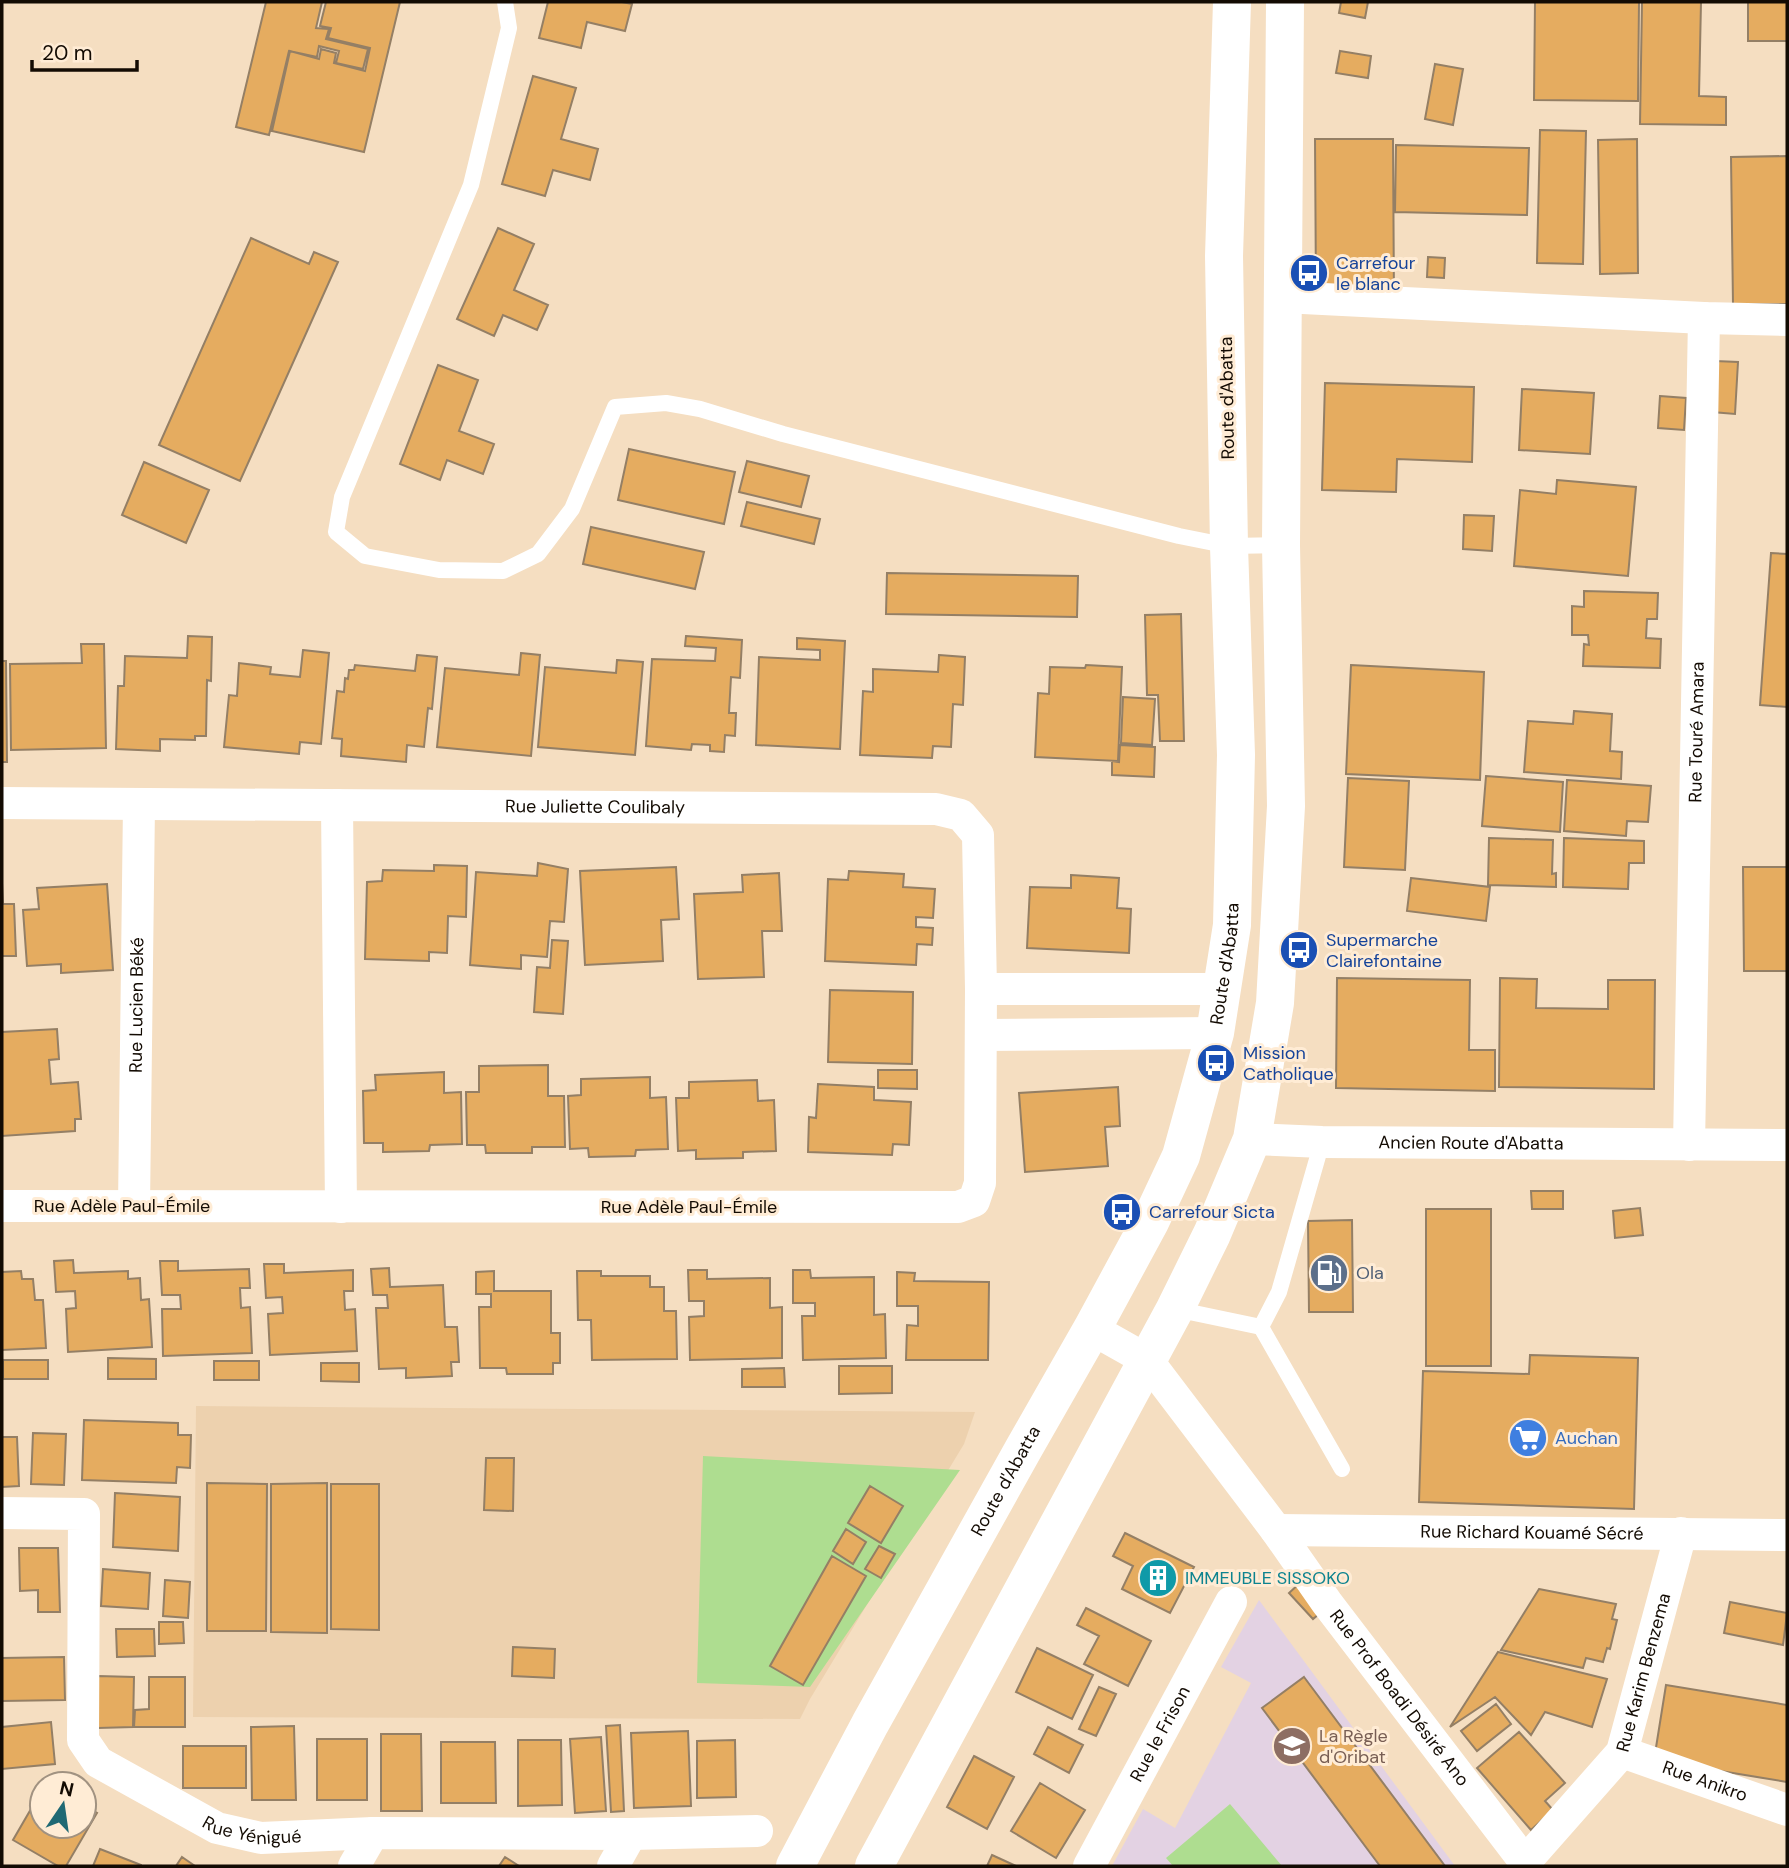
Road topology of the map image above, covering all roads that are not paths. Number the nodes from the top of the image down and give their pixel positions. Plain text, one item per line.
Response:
1 (505, 2) edge
2 (1232, 2) edge
3 (1284, 2) edge
4 (1283, 297) junction
5 (1704, 318) junction
6 (1787, 320) edge
7 (1229, 545) junction
8 (1281, 545) junction
9 (2, 803) edge
10 (139, 804) junction
11 (337, 805) junction
12 (981, 989) junction
13 (1223, 989) junction
14 (1215, 1033) junction
15 (981, 1035) junction
16 (1252, 1139) junction
17 (1322, 1142) junction
18 (1689, 1145) junction
19 (1787, 1145) edge
20 (2, 1206) edge
21 (134, 1206) junction
22 (341, 1207) junction
23 (1175, 1309) junction
24 (1261, 1327) junction
25 (1092, 1329) junction
26 (1147, 1360) junction
27 (1342, 1469) dead end
28 (2, 1513) edge
29 (1276, 1530) junction
30 (1681, 1534) junction
31 (1787, 1535) edge
32 (1231, 1602) dead end
33 (1622, 1752) junction
34 (1787, 1810) edge
35 (757, 1831) dead end
36 (373, 1833) junction
37 (631, 1834) junction
38 (1526, 1864) edge
39 (354, 1866) edge
40 (613, 1866) edge
41 (796, 1866) edge
42 (874, 1866) edge
43 (1089, 1866) edge

1 - 7 lane
2 - 7 street, Route d'Abatta
3 - 4 street
4 - 5 street
4 - 8 street
5 - 6 street
5 - 18 street, Rue Touré Amara
7 - 8 lane
7 - 13 street, Route d'Abatta
8 - 16 street
9 - 10 street, Rue Juliette Coulibaly
10 - 11 street, Rue Juliette Coulibaly
10 - 21 street, Rue Lucien Béké
11 - 12 street, Rue Juliette Coulibaly
11 - 22 street
12 - 13 street
12 - 15 street, Rue Juliette Coulibaly
13 - 14 street, Route d'Abatta
14 - 15 street
14 - 25 street, Route d'Abatta
15 - 22 street, Rue Adèle Paul-Émile
16 - 17 street, Ancien Route d'Abatta
16 - 23 street
17 - 18 street, Ancien Route d'Abatta
17 - 24 lane
18 - 19 street, Ancien Route d'Abatta
20 - 21 street, Rue Adèle Paul-Émile
21 - 22 street, Rue Adèle Paul-Émile
23 - 24 lane
23 - 26 street
24 - 27 lane
25 - 26 street
25 - 41 street, Route d'Abatta
26 - 29 street, Rue Prof Boadi Désiré Ano
26 - 42 street
28 - 36 street, Rue Yénigué
29 - 30 street, Rue Richard Kouamé Sécré
29 - 38 street, Rue Prof Boadi Désiré Ano
30 - 31 street, Rue Richard Kouamé Sécré
30 - 33 street, Rue Karim Benzema
32 - 43 street, Rue le Frison
33 - 34 street, Rue Anikro
33 - 38 street, Rue Karim Benzema
35 - 37 street, Rue Yénigué
36 - 37 street, Rue Yénigué
36 - 39 street
37 - 40 street

